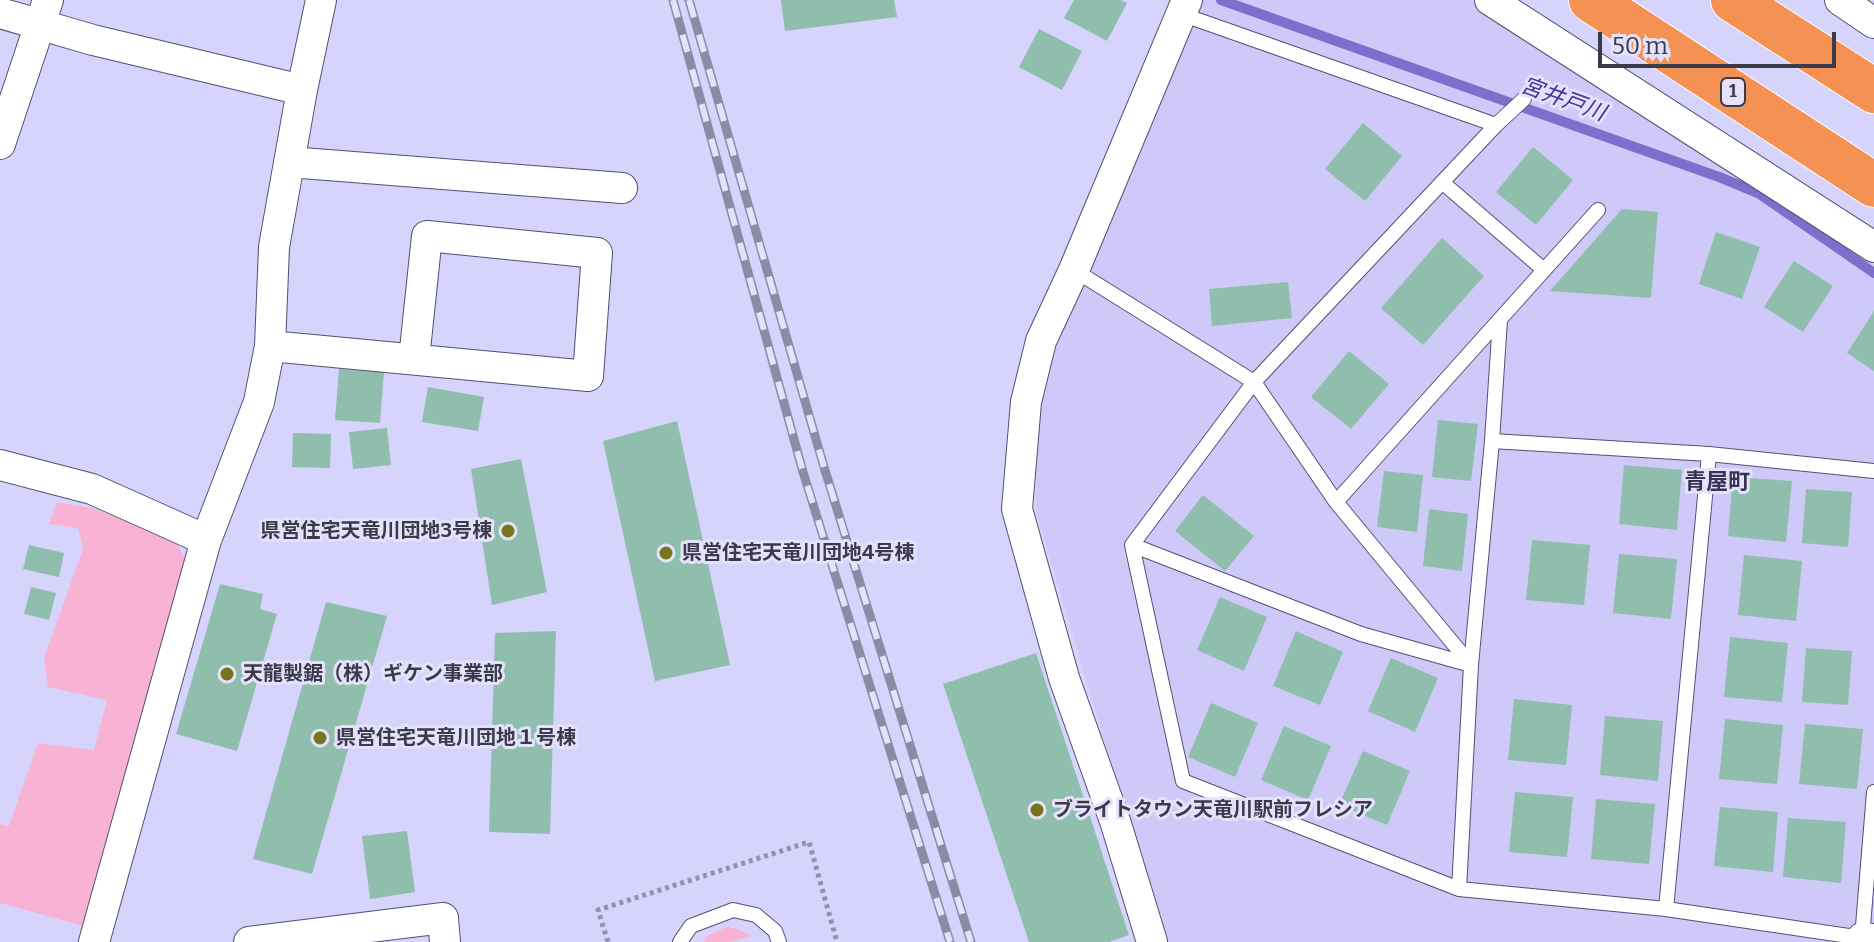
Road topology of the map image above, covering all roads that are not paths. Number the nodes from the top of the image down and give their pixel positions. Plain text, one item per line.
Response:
1 (321, 0) edge
2 (1490, 0) edge
3 (1591, 0) edge
4 (1733, 0) edge
5 (1840, 0) edge
6 (1184, 7) edge
7 (44, 12) edge
8 (0, 13) edge
9 (1874, 23) edge
10 (302, 90) junction
11 (1874, 91) edge
12 (1524, 99) dead end
13 (1502, 121) junction
14 (0, 144) edge
15 (289, 162) junction
16 (1442, 182) junction
17 (1874, 185) edge
18 (622, 188) dead end
19 (1598, 210) dead end
20 (1874, 247) edge
21 (1074, 270) junction
22 (1544, 270) junction
23 (1500, 320) junction
24 (270, 346) junction
25 (414, 359) junction
26 (1254, 382) junction
27 (1492, 441) junction
28 (1709, 454) junction
29 (0, 465) edge
30 (1874, 471) edge
31 (1336, 502) junction
32 (206, 540) junction
33 (1132, 545) junction
34 (1471, 665) junction
35 (1874, 792) edge
36 (1459, 889) junction
37 (1666, 909) junction
38 (1868, 938) edge
39 (94, 942) edge
40 (249, 942) edge
41 (445, 942) edge
42 (680, 942) edge
43 (779, 942) edge
44 (1152, 942) edge

1 - 10 street
2 - 20 street
3 - 17 highway, 1
4 - 11 highway
5 - 9 street
6 - 13 lane
6 - 21 street
7 - 8 street
7 - 10 street
7 - 14 street
10 - 15 street
12 - 13 lane
13 - 16 lane
15 - 18 street
15 - 24 street
16 - 22 lane
16 - 26 lane
19 - 22 lane
21 - 26 lane
21 - 44 street
22 - 23 lane
23 - 27 lane
23 - 31 lane
24 - 25 street
24 - 32 street
25 - 25 street
26 - 31 lane
26 - 33 lane
27 - 28 lane
27 - 34 lane
28 - 30 lane
28 - 37 lane
29 - 32 street
31 - 34 lane
32 - 39 street
33 - 34 lane
33 - 36 lane
34 - 36 lane
35 - 38 lane
36 - 37 lane
37 - 38 lane
40 - 41 street
42 - 43 lane

